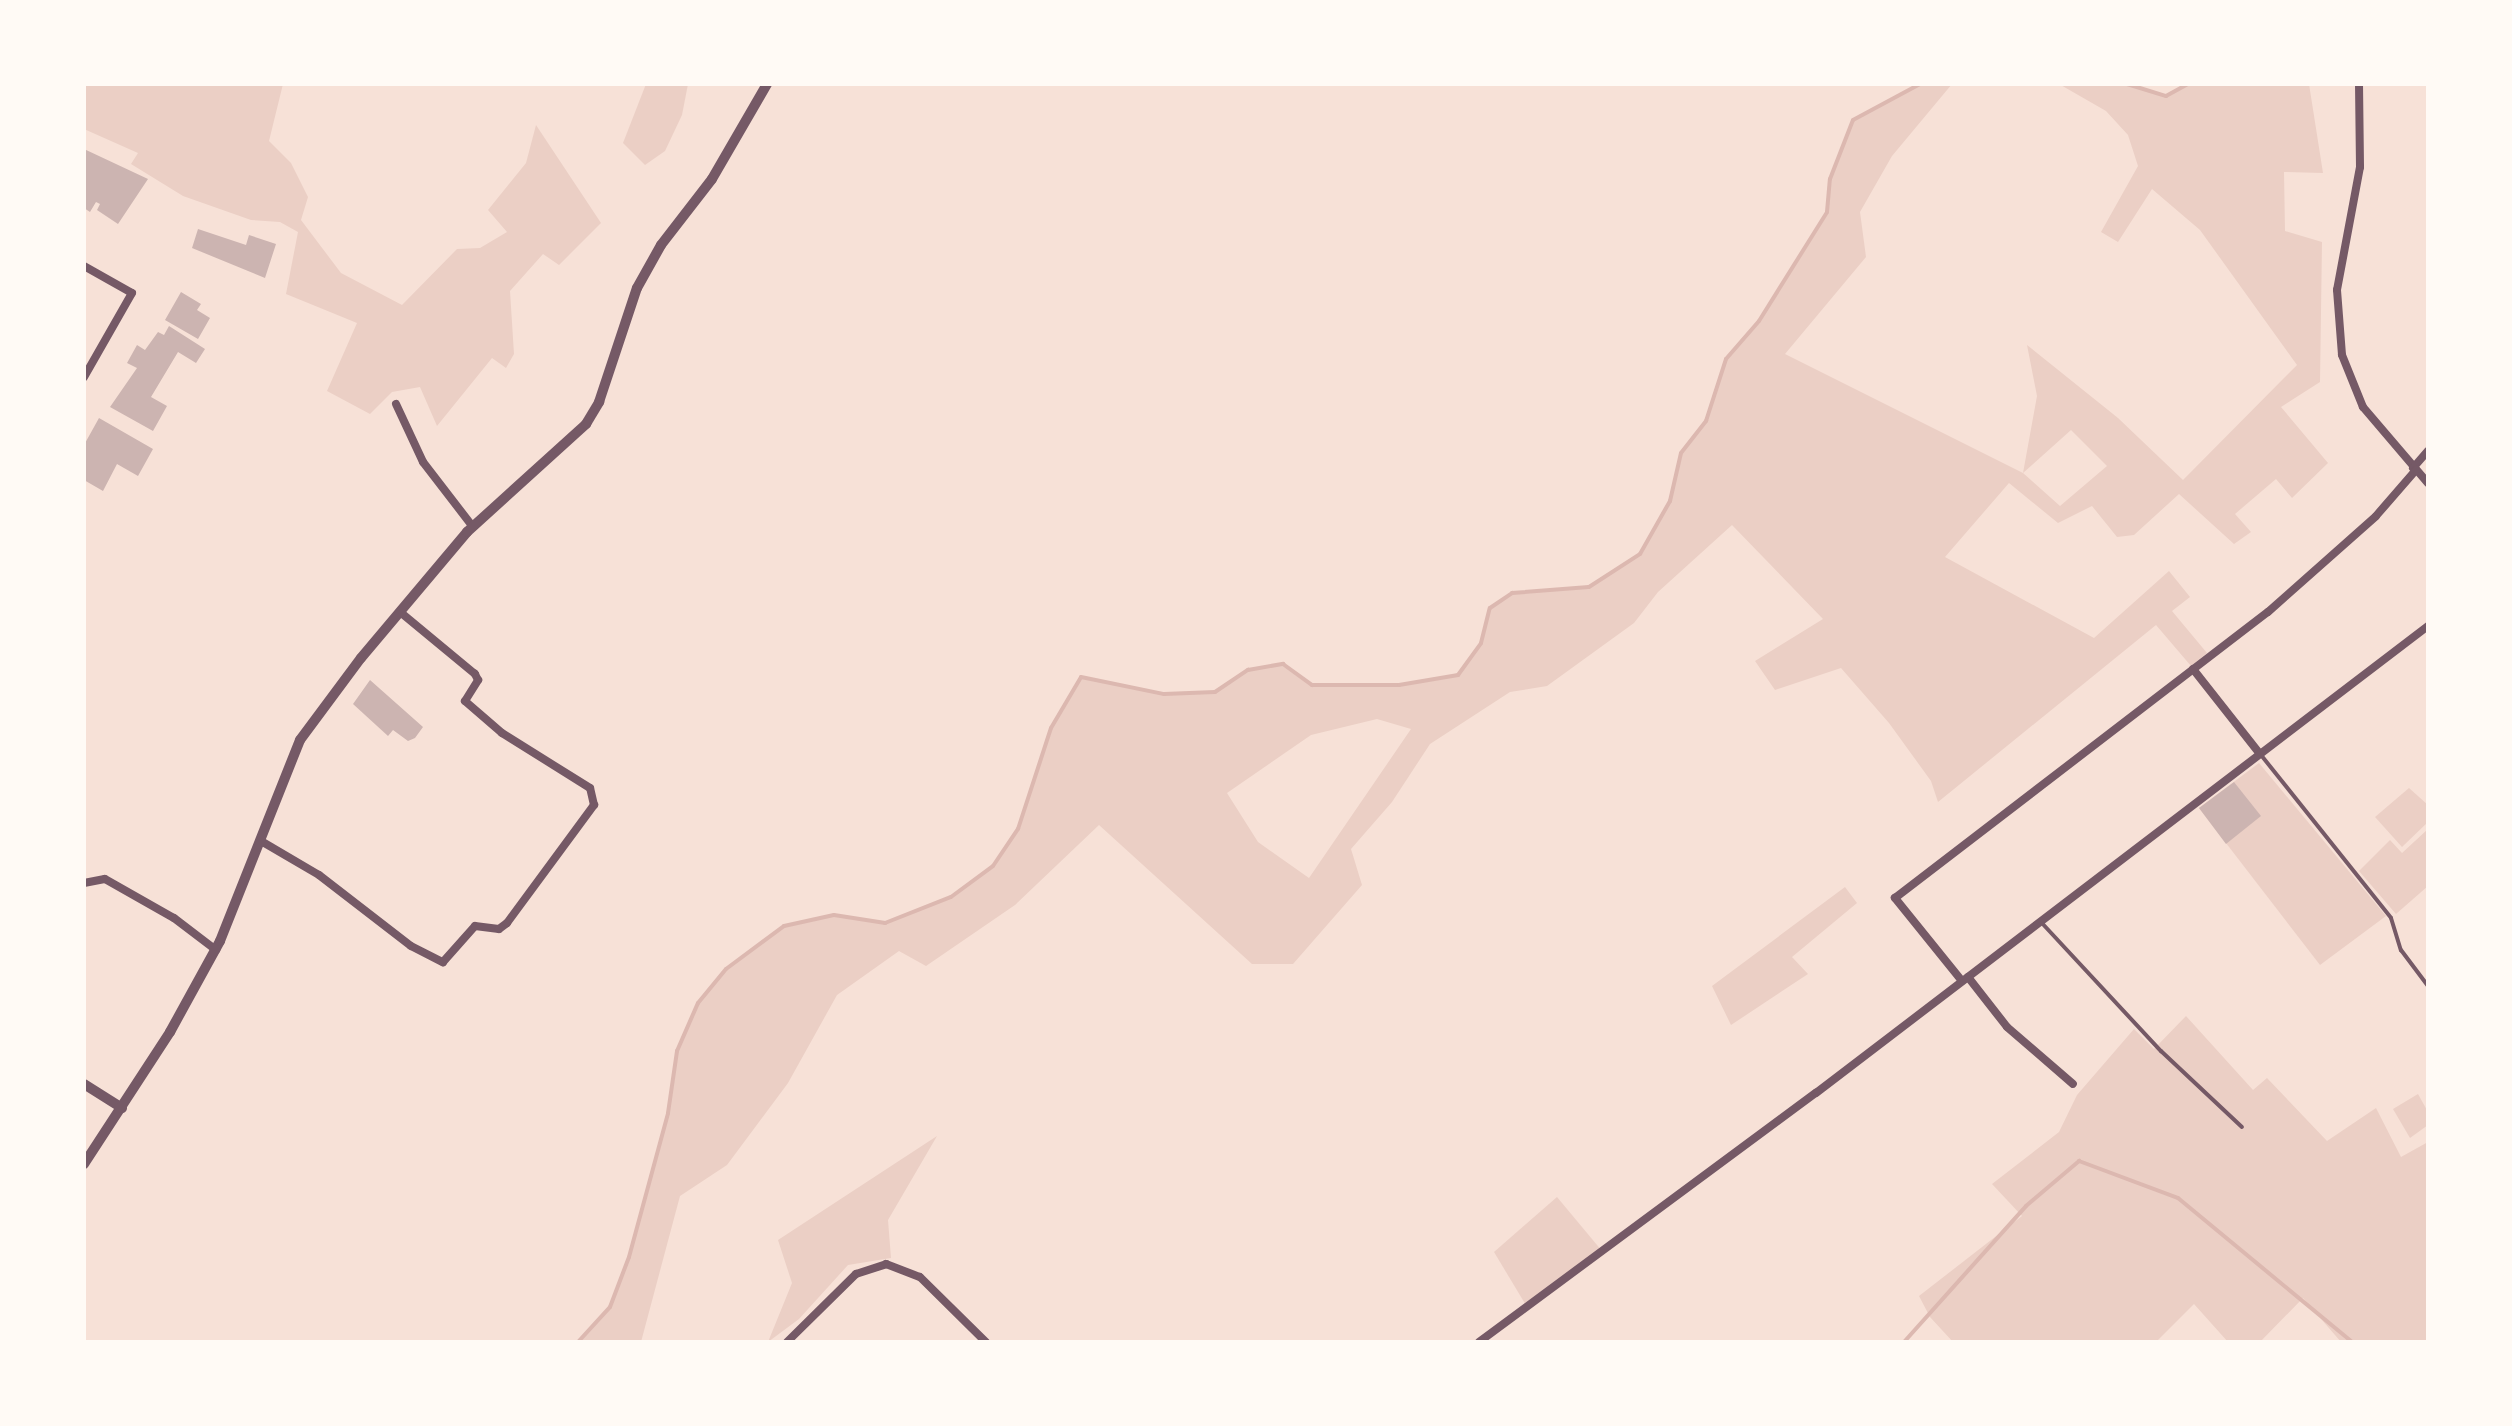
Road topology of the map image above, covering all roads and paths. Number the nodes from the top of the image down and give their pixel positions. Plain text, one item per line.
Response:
1 (767, 84) edge
2 (2359, 84) edge
3 (84, 266) edge
4 (84, 377) edge
5 (396, 404) dead end
6 (2428, 451) edge
7 (2415, 469) junction
8 (2428, 483) edge
9 (473, 527) junction
10 (400, 612) junction
11 (2428, 626) edge
12 (2193, 669) junction
13 (2259, 753) junction
14 (261, 841) junction
15 (84, 883) edge
16 (2038, 919) junction
17 (216, 950) junction
18 (1965, 979) junction
19 (2428, 986) edge
20 (84, 1084) edge
21 (2073, 1084) dead end
22 (122, 1108) junction
23 (2242, 1127) dead end
24 (84, 1164) edge
25 (787, 1342) edge
26 (986, 1342) edge
27 (1479, 1342) edge

1 - 9 street
2 - 7 street
3 - 4 street
5 - 9 street
6 - 7 street
7 - 8 street
7 - 12 street
9 - 10 street
10 - 14 street
10 - 14 street
11 - 13 street
12 - 13 street
12 - 18 street
13 - 16 street
13 - 19 lane
14 - 17 street
15 - 17 street
16 - 18 street
16 - 23 lane
17 - 22 street
18 - 21 street
18 - 27 street
20 - 22 street
22 - 24 street
25 - 26 street

